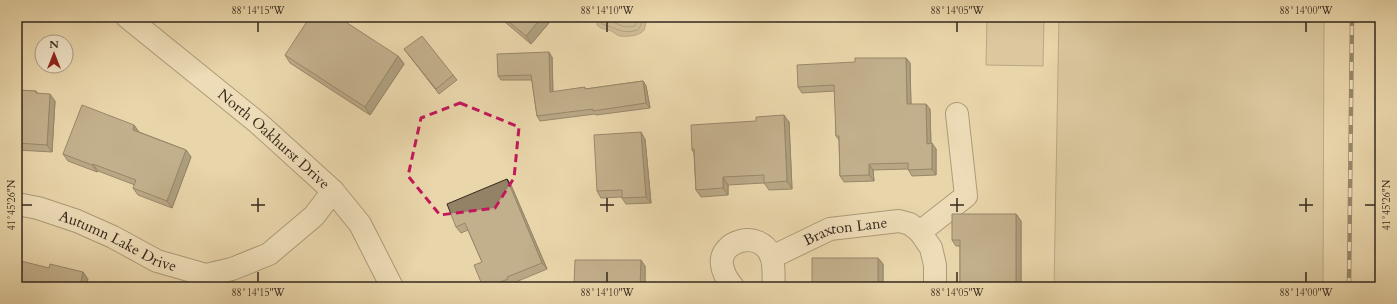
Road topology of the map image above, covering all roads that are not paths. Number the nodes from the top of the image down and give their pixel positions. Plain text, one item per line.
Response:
1 (127, 17) edge
2 (957, 114) dead end
3 (333, 191) junction
4 (17, 204) edge
5 (920, 232) junction
6 (772, 257) junction
7 (207, 281) edge
8 (392, 287) edge
9 (733, 287) edge
10 (773, 287) edge
11 (935, 287) edge

1 - 3 street, North Oakhurst Drive
2 - 5 street
3 - 7 street, Autumn Lake Drive
3 - 8 street, North Oakhurst Drive
4 - 7 street, Autumn Lake Drive
5 - 6 street, Braxton Lane
5 - 11 street, Braxton Lane
6 - 9 street
6 - 10 street

